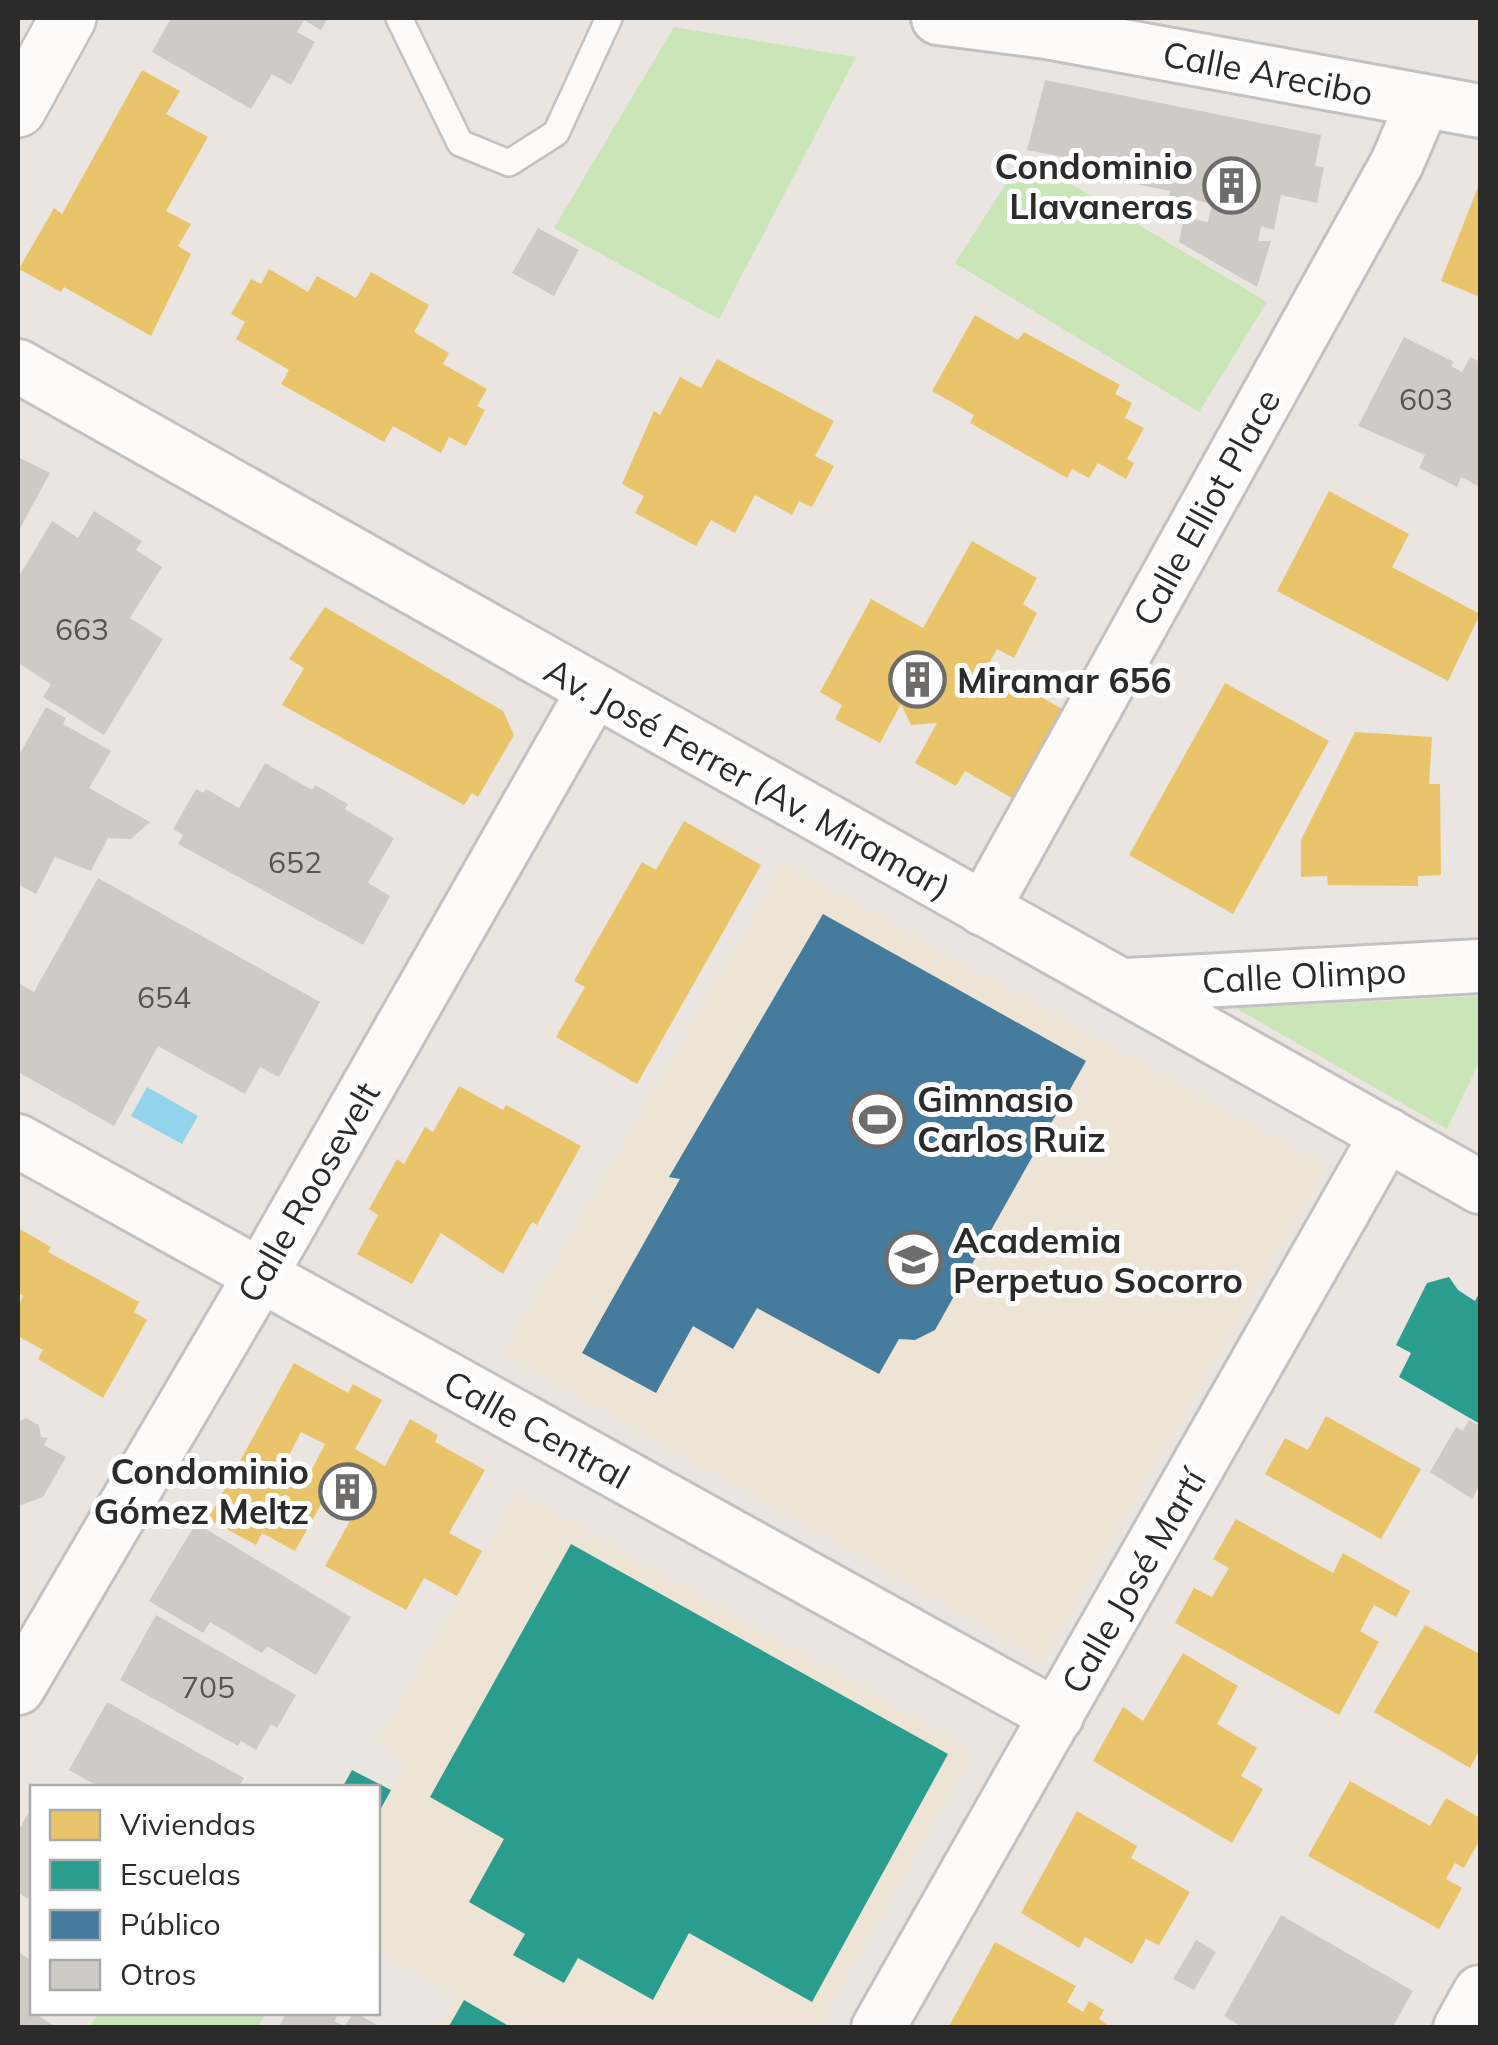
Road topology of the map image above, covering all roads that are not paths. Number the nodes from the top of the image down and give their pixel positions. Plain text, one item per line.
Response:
1 (68, 18) edge
2 (400, 18) edge
3 (609, 18) edge
4 (938, 18) edge
5 (1423, 102) junction
6 (18, 109) edge
7 (1480, 110) edge
8 (18, 366) edge
9 (593, 692) junction
10 (983, 909) junction
11 (1480, 966) edge
12 (1127, 985) junction
13 (1387, 1134) junction
14 (18, 1141) edge
15 (1480, 1188) edge
16 (260, 1276) junction
17 (18, 1688) edge
18 (1056, 1716) junction
19 (1480, 1992) edge
20 (878, 2028) edge
21 (1460, 2028) edge

1 - 6 main road
2 - 3 lane
4 - 5 street, Calle Arecibo
5 - 7 street, Calle Arecibo
5 - 10 street, Calle Elliot Place
8 - 9 street, Av. José Ferrer (Av. Miramar)
9 - 10 street, Av. José Ferrer (Av. Miramar)
9 - 16 street, Calle Roosevelt
10 - 12 street, Av. José Ferrer (Av. Miramar)
11 - 12 street, Calle Olimpo
12 - 13 street, Av. José Ferrer (Av. Miramar)
13 - 15 street, Av. José Ferrer (Av. Miramar)
13 - 18 street, Calle José Martí
14 - 16 street, Calle Central
16 - 17 street, Calle Roosevelt
16 - 18 street, Calle Central
18 - 20 street, Calle José Martí
19 - 21 street

